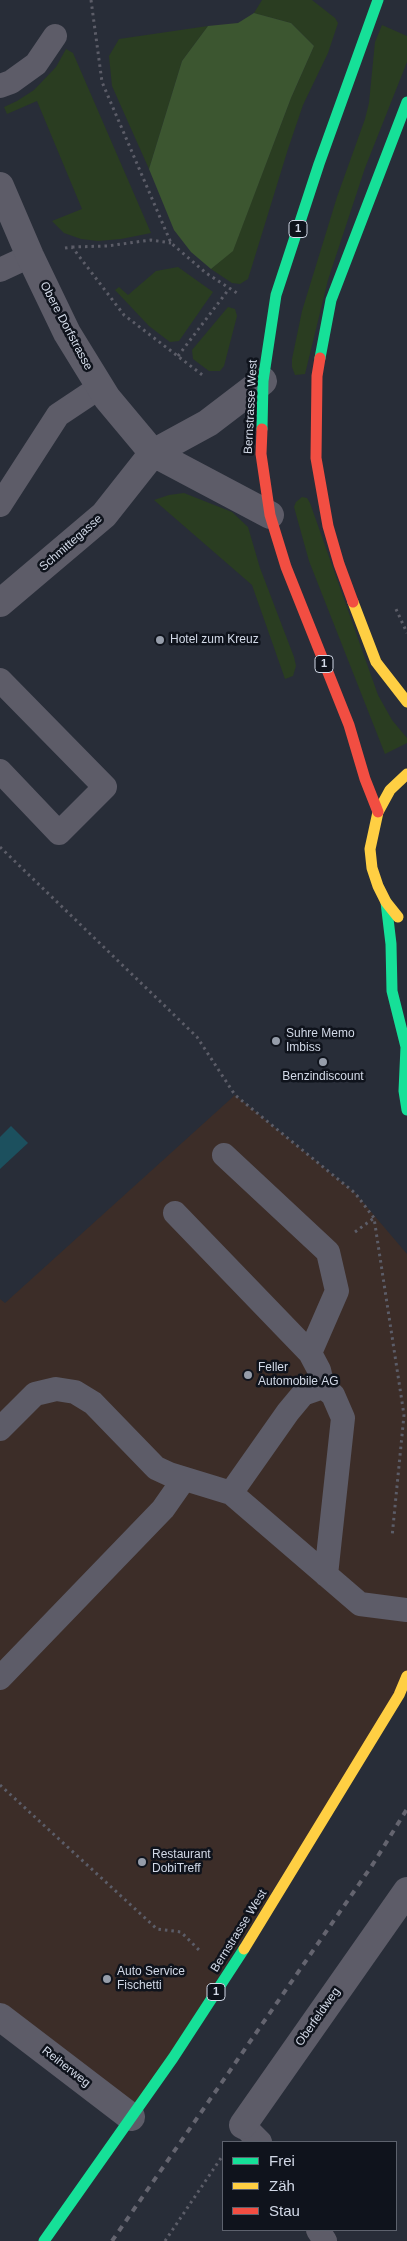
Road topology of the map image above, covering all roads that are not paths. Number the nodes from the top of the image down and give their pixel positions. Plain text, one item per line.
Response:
1 (378, 0) edge
2 (55, 36) dead end
3 (0, 86) edge
4 (407, 102) edge
5 (0, 186) edge
6 (30, 256) junction
7 (0, 270) edge
8 (263, 381) junction
9 (100, 387) junction
10 (153, 453) junction
11 (0, 505) edge
12 (270, 516) junction
13 (0, 603) edge
14 (0, 680) edge
15 (407, 702) edge
16 (0, 771) edge
17 (407, 774) edge
18 (378, 812) junction
19 (386, 902) junction
20 (407, 924) edge
21 (407, 1047) edge
22 (407, 1110) edge
23 (224, 1155) dead end
24 (175, 1213) dead end
25 (310, 1354) junction
26 (323, 1388) junction
27 (0, 1429) edge
28 (184, 1479) junction
29 (231, 1493) junction
30 (326, 1575) junction
31 (407, 1610) edge
32 (407, 1676) edge
33 (0, 1678) edge
34 (407, 1890) edge
35 (0, 2017) edge
36 (131, 2118) junction
37 (252, 2134) edge
38 (44, 2241) edge

1 - 8 main road, Bernstrasse West / 1
2 - 3 lane
4 - 15 main road
5 - 6 street, Obere Dorfstrasse
6 - 7 lane
6 - 9 street, Obere Dorfstrasse
8 - 10 street
8 - 12 main road, Bernstrasse West / 1
9 - 10 street, Obere Dorfstrasse
9 - 11 lane
10 - 12 street
10 - 13 street, Schmittegasse
12 - 18 main road, Bernstrasse West / 1
14 - 16 lane
17 - 18 main road
18 - 19 main road
19 - 20 main road
19 - 21 main road
21 - 22 main road
23 - 25 lane
24 - 25 lane
25 - 26 lane
26 - 29 lane
26 - 30 lane
27 - 28 lane
28 - 29 lane
28 - 33 lane
29 - 30 lane
30 - 31 lane
32 - 36 main road, Bernstrasse West / 1
34 - 37 street, Oberfeldweg
35 - 36 street, Reiherweg
36 - 38 main road, Bernstrasse West / 1

